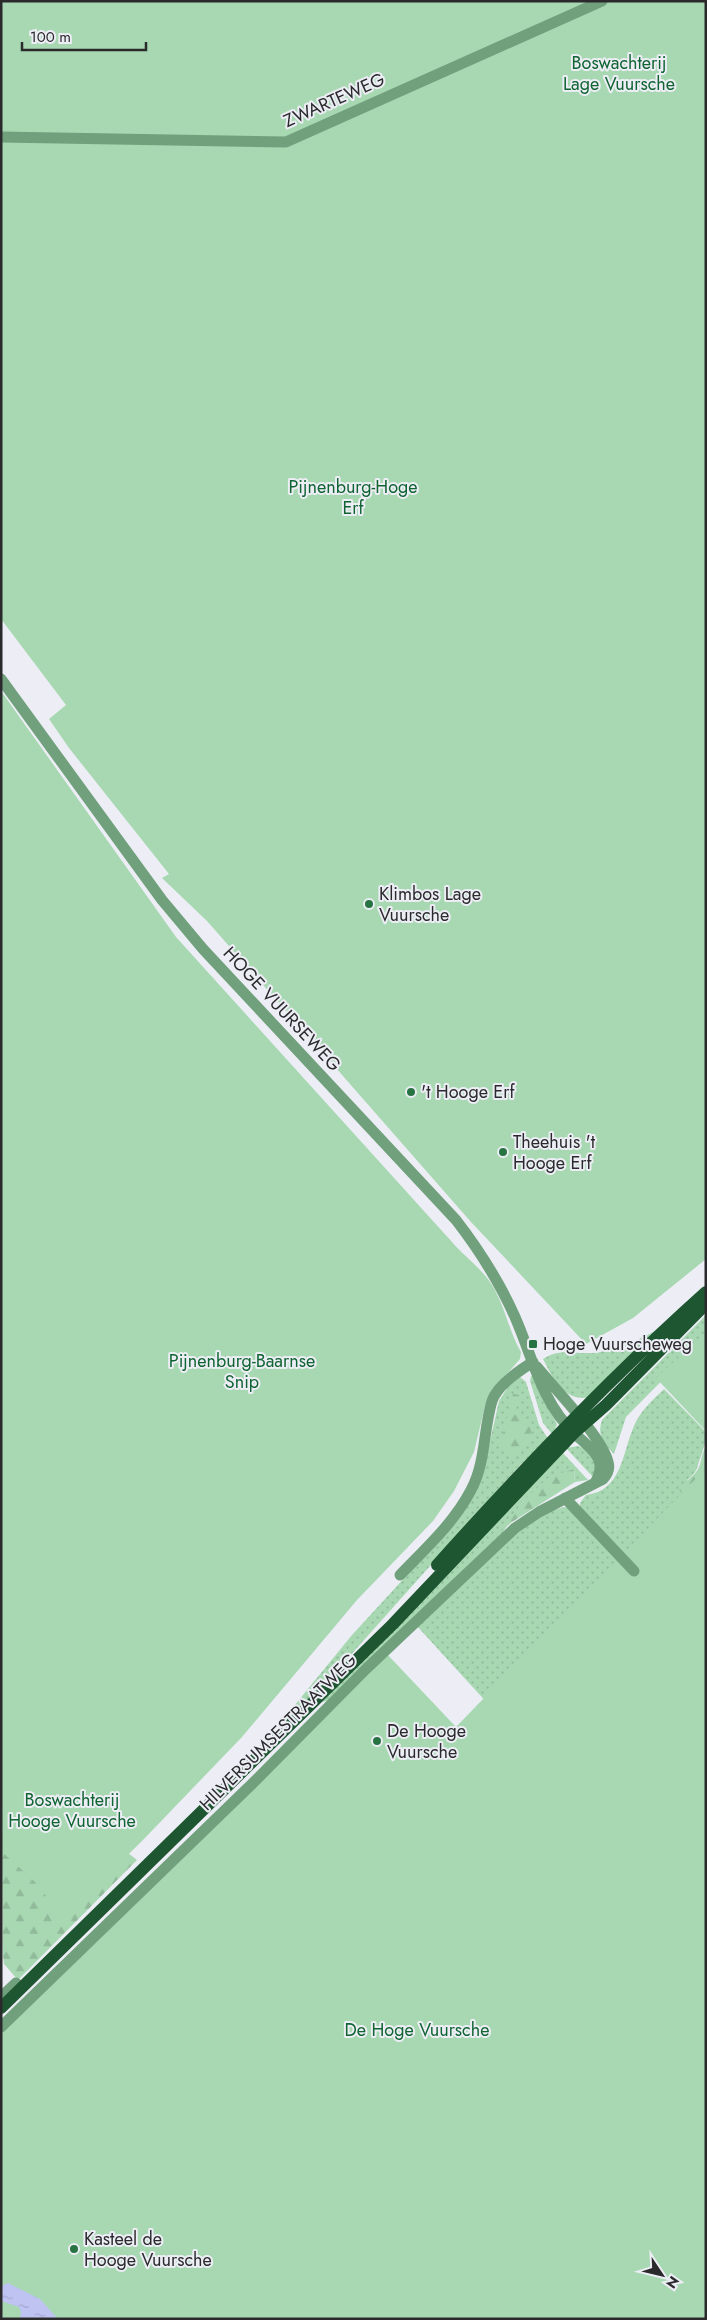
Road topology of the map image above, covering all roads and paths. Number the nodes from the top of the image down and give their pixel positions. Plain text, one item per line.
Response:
1 (602, 1) edge
2 (1, 137) edge
3 (1, 679) edge
4 (706, 1292) edge
5 (706, 1304) edge
6 (533, 1362) junction
7 (581, 1419) junction
8 (570, 1429) junction
9 (595, 1483) junction
10 (565, 1498) junction
11 (634, 1571) dead end
12 (400, 1575) dead end
13 (16, 1983) dead end
14 (1, 1997) edge
15 (1, 2008) edge
16 (1, 2027) edge

1 - 2 street, ZWARTEWEG
3 - 6 street, HOGE VUURSEWEG
4 - 7 main road, HILVERSUMSESTRAATWEG
5 - 7 main road, HILVERSUMSESTRAATWEG
6 - 7 street, HOGE VUURSEWEG
6 - 8 street, HOGE VUURSEWEG
6 - 12 street
7 - 8 main road, HILVERSUMSESTRAATWEG
7 - 9 street, HILVERSUMSESTRAATWEG
8 - 9 street
8 - 15 main road, HILVERSUMSESTRAATWEG
9 - 10 street, HILVERSUMSESTRAATWEG
10 - 11 street
10 - 16 street, HILVERSUMSESTRAATWEG
13 - 14 street

